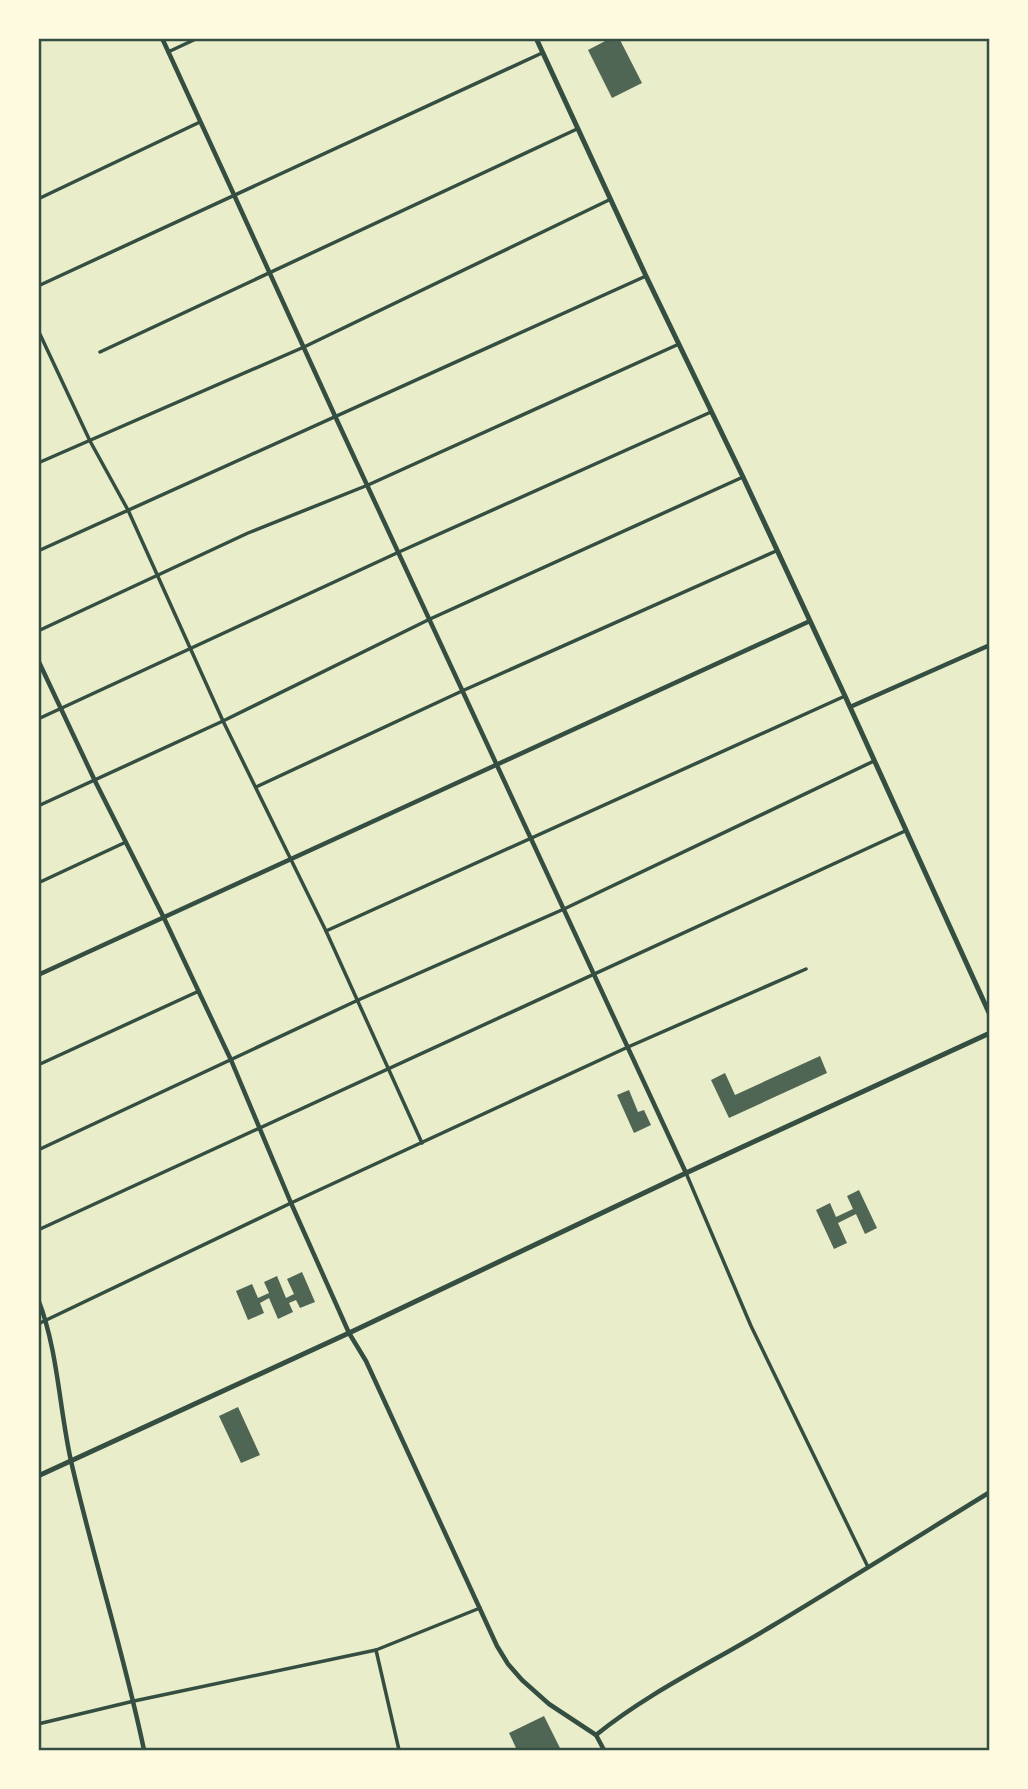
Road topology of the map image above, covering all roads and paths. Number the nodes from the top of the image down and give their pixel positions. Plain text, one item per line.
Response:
1 (162, 38) edge
2 (198, 38) edge
3 (536, 38) edge
4 (168, 52) junction
5 (542, 53) junction
6 (200, 122) junction
7 (577, 129) junction
8 (236, 197) junction
9 (38, 199) edge
10 (611, 199) junction
11 (270, 273) junction
12 (646, 276) junction
13 (38, 286) edge
14 (38, 330) edge
15 (679, 344) junction
16 (304, 347) junction
17 (100, 352) dead end
18 (711, 412) junction
19 (335, 416) junction
20 (90, 441) junction
21 (38, 463) edge
22 (743, 477) junction
23 (368, 485) junction
24 (128, 510) junction
25 (38, 551) edge
26 (776, 551) junction
27 (399, 552) junction
28 (159, 575) junction
29 (430, 619) junction
30 (810, 621) junction
31 (38, 631) edge
32 (989, 645) edge
33 (190, 649) junction
34 (38, 660) edge
35 (462, 691) junction
36 (845, 696) junction
37 (849, 707) junction
38 (61, 709) junction
39 (38, 719) edge
40 (223, 721) junction
41 (874, 761) junction
42 (496, 764) junction
43 (95, 781) junction
44 (256, 787) junction
45 (38, 806) edge
46 (905, 831) junction
47 (531, 838) junction
48 (126, 842) junction
49 (290, 861) junction
50 (38, 883) edge
51 (564, 909) junction
52 (164, 918) junction
53 (326, 931) junction
54 (806, 969) dead end
55 (38, 975) edge
56 (594, 975) junction
57 (199, 992) junction
58 (356, 1001) junction
59 (989, 1015) edge
60 (989, 1032) edge
61 (628, 1047) junction
62 (231, 1060) junction
63 (38, 1065) edge
64 (389, 1070) junction
65 (260, 1128) junction
66 (422, 1143) junction
67 (38, 1150) edge
68 (686, 1173) junction
69 (291, 1203) junction
70 (38, 1230) edge
71 (38, 1299) edge
72 (47, 1321) junction
73 (38, 1324) edge
74 (349, 1333) junction
75 (71, 1460) junction
76 (38, 1476) edge
77 (989, 1492) edge
78 (868, 1567) junction
79 (480, 1608) junction
80 (376, 1650) junction
81 (134, 1702) junction
82 (38, 1724) edge
83 (596, 1735) junction
84 (144, 1751) edge
85 (399, 1751) edge
86 (604, 1751) edge

1 - 4 street
2 - 4 street
3 - 5 main road
4 - 6 street
5 - 7 main road
5 - 8 street
6 - 8 street
6 - 9 street
7 - 10 main road
7 - 11 street
8 - 11 street
8 - 13 street
10 - 12 main road
10 - 16 street
11 - 16 street
11 - 17 street
12 - 15 main road
12 - 19 street
14 - 20 street
15 - 18 main road
15 - 23 street
16 - 19 street
16 - 20 street
18 - 22 main road
18 - 27 street
19 - 23 street
19 - 24 street
20 - 21 street
20 - 24 street
22 - 26 main road
22 - 29 street
23 - 27 street
23 - 28 street
24 - 25 street
24 - 28 street
26 - 30 main road
26 - 35 street
27 - 29 street
27 - 33 street
28 - 31 street
28 - 33 street
29 - 35 street
29 - 40 street
30 - 36 main road
30 - 42 street
32 - 37 street
33 - 38 street
33 - 40 street
34 - 38 street
35 - 42 street
35 - 44 street
36 - 37 main road
36 - 47 street
37 - 41 main road
38 - 39 street
38 - 43 street
40 - 43 street
40 - 44 street
41 - 46 main road
41 - 51 street
42 - 47 street
42 - 49 street
43 - 45 street
43 - 48 street
44 - 49 street
46 - 56 street
46 - 59 main road
47 - 51 street
47 - 53 street
48 - 50 street
48 - 52 street
49 - 52 street
49 - 53 street
51 - 56 street
51 - 58 street
52 - 55 street
52 - 57 street
53 - 58 street
54 - 61 street
56 - 61 street
56 - 64 street
57 - 62 street
57 - 63 street
58 - 62 street
58 - 64 street
60 - 68 main road
61 - 66 street
61 - 68 street
62 - 65 street
62 - 67 street
64 - 65 street
64 - 66 street
65 - 69 street
65 - 70 street
66 - 69 street
68 - 74 main road
68 - 78 street
69 - 72 street
69 - 74 street
71 - 72 street
72 - 73 street
72 - 75 street
74 - 75 main road
74 - 79 street
75 - 76 main road
75 - 81 street
77 - 78 street
78 - 83 street
79 - 80 street
79 - 83 street
80 - 81 street
80 - 85 street
81 - 82 street
81 - 84 street
83 - 86 street

